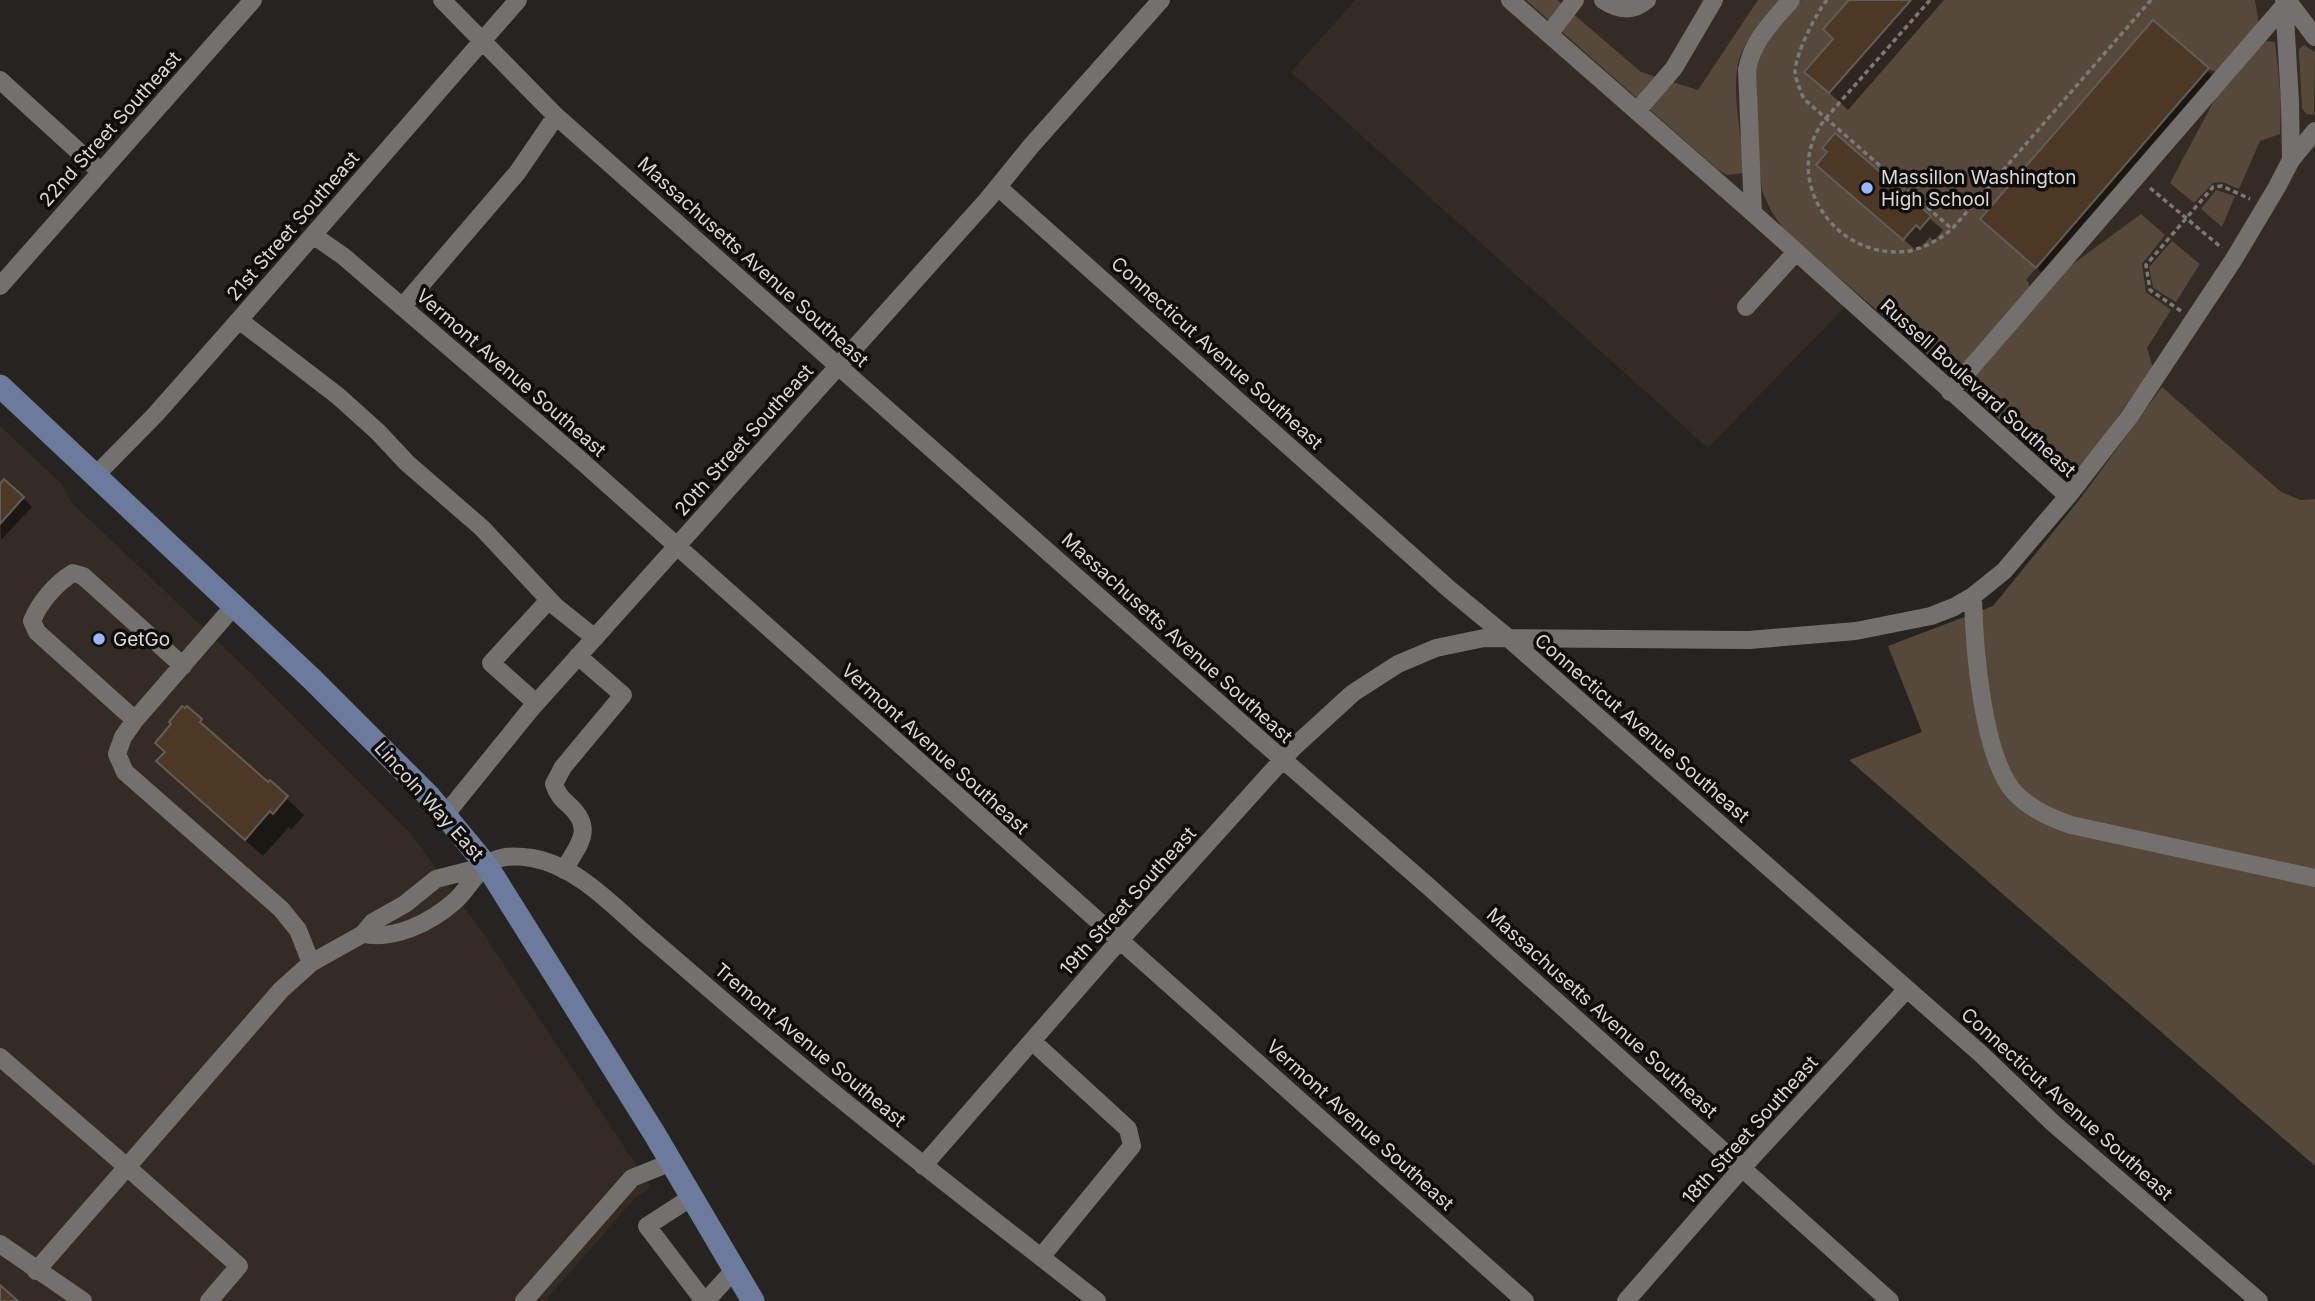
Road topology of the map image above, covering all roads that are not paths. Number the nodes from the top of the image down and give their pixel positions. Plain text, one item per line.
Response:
1 (253, 0) edge
2 (442, 0) edge
3 (518, 0) edge
4 (1161, 0) edge
5 (1510, 0) edge
6 (1575, 0) edge
7 (1603, 0) edge
8 (1647, 0) edge
9 (1714, 0) edge
10 (1791, 0) edge
11 (2285, 2) edge
12 (1549, 34) junction
13 (2315, 37) edge
14 (482, 42) junction
15 (0, 80) edge
16 (1637, 111) junction
17 (556, 116) junction
18 (2315, 131) edge
19 (2291, 160) junction
20 (100, 171) junction
21 (998, 187) junction
22 (1753, 213) junction
23 (313, 234) junction
24 (1796, 252) junction
25 (0, 286) edge
26 (402, 307) junction
27 (1746, 307) dead end
28 (239, 320) junction
29 (838, 366) junction
30 (0, 386) edge
31 (1950, 392) junction
32 (95, 476) junction
33 (2068, 496) junction
34 (677, 547) junction
35 (1973, 596) junction
36 (549, 600) junction
37 (234, 607) junction
38 (1507, 637) junction
39 (595, 638) junction
40 (578, 656) junction
41 (183, 666) junction
42 (1376, 677) joint
43 (536, 703) junction
44 (135, 720) junction
45 (1283, 759) junction
46 (445, 815) junction
47 (486, 866) junction
48 (564, 870) junction
49 (2315, 878) edge
50 (363, 934) junction
51 (1120, 940) junction
52 (311, 963) junction
53 (1907, 989) junction
54 (1032, 1041) junction
55 (0, 1057) edge
56 (672, 1162) junction
57 (923, 1166) junction
58 (127, 1167) junction
59 (1743, 1167) junction
60 (692, 1197) junction
61 (0, 1244) edge
62 (1041, 1257) junction
63 (735, 1269) junction
64 (37, 1271) junction
65 (83, 1301) edge
66 (209, 1301) edge
67 (524, 1301) edge
68 (705, 1301) edge
69 (752, 1301) edge
70 (1097, 1301) edge
71 (1525, 1301) edge
72 (1626, 1301) edge
73 (1890, 1301) edge
74 (2259, 1301) edge

1 - 20 street, 22nd Street Southeast
2 - 14 street, Massachusetts Avenue Southeast
3 - 14 street, 21st Street Southeast
4 - 21 street, 20th Street Southeast
5 - 12 street, Russell Boulevard Southeast
6 - 12 street
7 - 8 street
9 - 16 street
10 - 22 street
11 - 13 street
11 - 19 street
11 - 31 street
12 - 16 street, Russell Boulevard Southeast
14 - 17 street, Massachusetts Avenue Southeast
14 - 23 street, 21st Street Southeast
15 - 20 street
16 - 22 street, Russell Boulevard Southeast
17 - 26 street
17 - 29 street, Massachusetts Avenue Southeast
18 - 19 street
19 - 33 street
20 - 25 street, 22nd Street Southeast
21 - 29 street, 20th Street Southeast
21 - 38 street, Connecticut Avenue Southeast
22 - 24 street, Russell Boulevard Southeast
23 - 26 street, Vermont Avenue Southeast
23 - 28 street, 21st Street Southeast
24 - 27 street
24 - 31 street, Russell Boulevard Southeast
26 - 34 street, Vermont Avenue Southeast
28 - 32 street, 21st Street Southeast
28 - 36 street
29 - 34 street, 20th Street Southeast
29 - 45 street, Massachusetts Avenue Southeast
30 - 32 main road, Lincoln Way East
31 - 33 street, Russell Boulevard Southeast
32 - 37 main road, Lincoln Way East
33 - 35 street, Russell Boulevard Southeast
34 - 39 street, 20th Street Southeast
34 - 51 street, Vermont Avenue Southeast
35 - 38 street, Russell Boulevard Southeast
35 - 49 street
36 - 39 street
36 - 43 street
37 - 41 street
37 - 46 main road, Lincoln Way East
38 - 42 street, Russell Boulevard Southeast
38 - 53 street, Connecticut Avenue Southeast
39 - 40 street, 20th Street Southeast
40 - 43 street, 20th Street Southeast
40 - 48 street
41 - 44 street
41 - 44 street
42 - 45 street, 19th Street Southeast
43 - 46 street, 20th Street Southeast
44 - 52 street
45 - 51 street, 19th Street Southeast
45 - 59 street, Massachusetts Avenue Southeast
46 - 47 main road, Lincoln Way East
47 - 48 street, Tremont Avenue Southeast
47 - 50 street, Tremont Avenue Southeast
47 - 50 street
47 - 56 main road, Lincoln Way East
48 - 57 street, Tremont Avenue Southeast
50 - 52 street, Tremont Avenue Southeast
51 - 54 street, 19th Street Southeast
51 - 71 street, Vermont Avenue Southeast
52 - 58 street, Tremont Avenue Southeast
53 - 59 street, 18th Street Southeast
53 - 74 street, Connecticut Avenue Southeast
54 - 57 street, 19th Street Southeast
54 - 62 street
55 - 58 street
56 - 60 main road, Lincoln Way East
56 - 67 street
57 - 62 street, Tremont Avenue Southeast
58 - 64 street, Tremont Avenue Southeast
58 - 66 street
59 - 72 street, 18th Street Southeast
59 - 73 street, Massachusetts Avenue Southeast
60 - 63 main road, Lincoln Way East
60 - 68 street
61 - 64 street
62 - 70 street, Tremont Avenue Southeast
63 - 68 street
63 - 69 main road, Lincoln Way East
64 - 65 street

